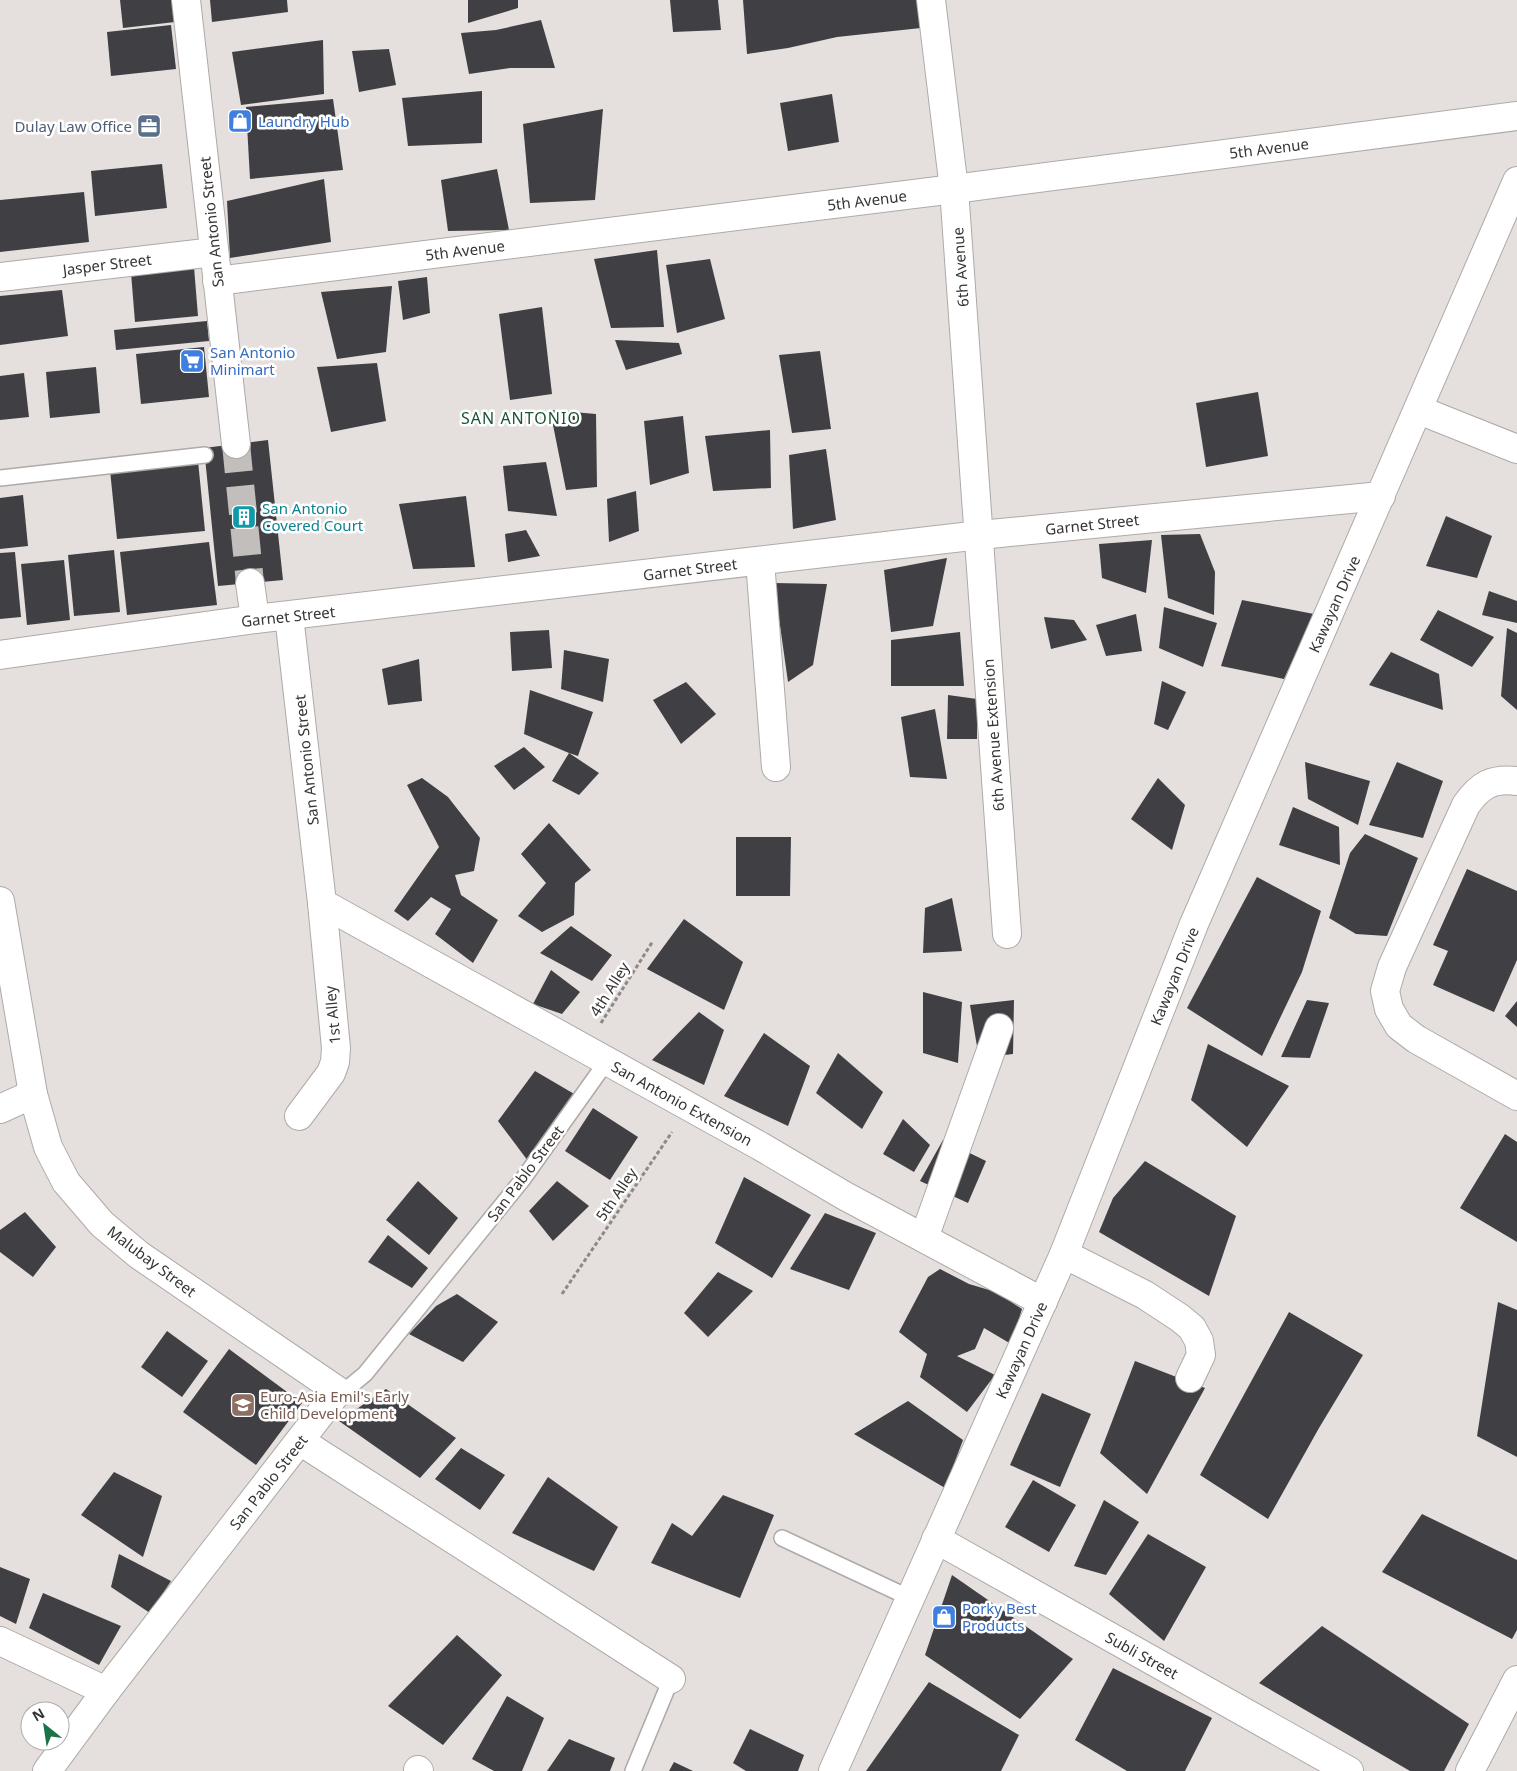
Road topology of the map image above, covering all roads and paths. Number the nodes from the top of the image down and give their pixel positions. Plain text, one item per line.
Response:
1 (186, 0) edge
2 (931, 0) edge
3 (1517, 116) edge
4 (1517, 181) edge
5 (954, 189) junction
6 (214, 252) junction
7 (0, 277) edge
8 (217, 281) junction
9 (1419, 410) junction
10 (236, 444) tunnel mouth
11 (1517, 449) edge
12 (205, 455) dead end
13 (0, 478) edge
14 (1381, 496) junction
15 (980, 535) junction
16 (760, 561) junction
17 (250, 583) tunnel mouth
18 (289, 616) junction
19 (255, 619) junction
20 (0, 655) edge
21 (776, 767) dead end
22 (1517, 780) edge
23 (0, 901) edge
24 (322, 903) junction
25 (1007, 934) dead end
26 (653, 941) dead end
27 (999, 1028) dead end
28 (596, 1055) junction
29 (33, 1094) junction
30 (1517, 1096) edge
31 (690, 1107) junction
32 (0, 1109) edge
33 (299, 1116) dead end
34 (924, 1238) junction
35 (1064, 1254) junction
36 (562, 1294) dead end
37 (1042, 1302) junction
38 (1190, 1378) dead end
39 (338, 1391) junction
40 (300, 1441) junction
41 (782, 1538) dead end
42 (936, 1540) junction
43 (910, 1598) junction
44 (0, 1641) edge
45 (671, 1679) joint
46 (1517, 1680) edge
47 (106, 1690) junction
48 (47, 1771) edge
49 (633, 1771) edge
50 (833, 1771) edge
51 (1349, 1771) edge
52 (1470, 1771) edge

1 - 6 street, San Antonio Street
2 - 5 street, 6th Avenue
3 - 5 street, 5th Avenue
4 - 9 street, Kawayan Drive
5 - 8 street, 5th Avenue
5 - 15 street, 6th Avenue
6 - 7 street, Jasper Street
6 - 8 street, San Antonio Street
8 - 10 street, San Antonio Street
9 - 11 street
9 - 14 street, Kawayan Drive
12 - 13 lane
14 - 15 street, Garnet Street
14 - 35 street, Kawayan Drive
15 - 16 street, Garnet Street
15 - 25 street, 6th Avenue Extension
16 - 18 street, Garnet Street
16 - 21 street
17 - 19 street
18 - 19 street, Garnet Street
18 - 24 street, San Antonio Street
19 - 20 street, Garnet Street
22 - 30 street
23 - 29 street, Malubay Street
24 - 28 street, San Antonio Extension
24 - 33 street, 1st Alley
26 - 28 path, 4th Alley
27 - 34 street
28 - 31 street, San Antonio Extension
28 - 39 lane, San Pablo Street
29 - 32 street
29 - 39 street, Malubay Street
31 - 34 street, San Antonio Extension
31 - 36 path, 5th Alley
34 - 37 street, San Antonio Extension
35 - 37 street, Kawayan Drive
35 - 38 street
37 - 42 street, Kawayan Drive
39 - 40 street, San Pablo Street
40 - 45 street
40 - 47 street, San Pablo Street
41 - 43 lane
42 - 43 street, Kawayan Drive
42 - 51 street, Subli Street
43 - 50 street, Kawayan Drive
44 - 47 street
45 - 49 lane
46 - 52 street
47 - 48 street, San Pablo Street

